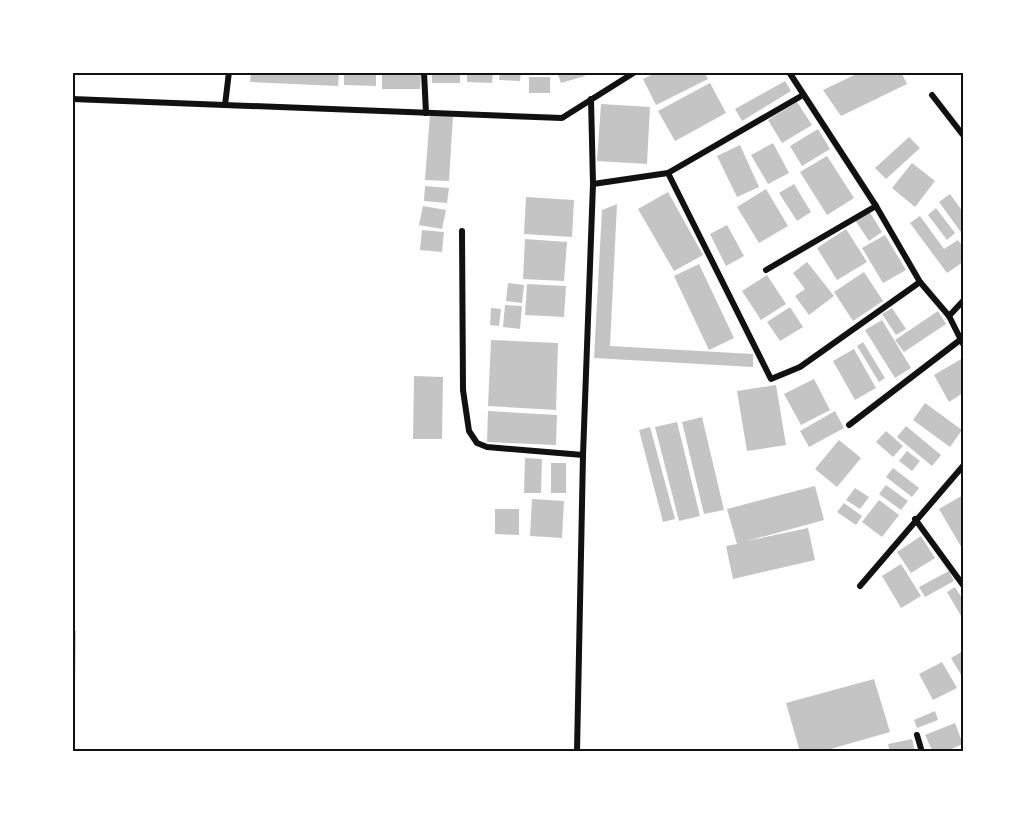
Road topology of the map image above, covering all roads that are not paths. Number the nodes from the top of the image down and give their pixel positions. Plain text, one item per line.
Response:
1 (229, 72) edge
2 (424, 72) edge
3 (634, 72) edge
4 (789, 72) edge
5 (803, 94) junction
6 (932, 95) dead end
7 (72, 99) edge
8 (591, 99) junction
9 (225, 105) junction
10 (426, 113) junction
11 (963, 135) edge
12 (668, 173) junction
13 (593, 184) junction
14 (876, 206) junction
15 (462, 231) dead end
16 (766, 270) dead end
17 (920, 282) junction
18 (963, 301) edge
19 (949, 316) junction
20 (962, 342) edge
21 (849, 425) dead end
22 (583, 455) junction
23 (963, 466) edge
24 (915, 519) junction
25 (963, 585) edge
26 (860, 586) dead end
27 (917, 735) dead end
28 (577, 752) edge
29 (922, 752) edge

1 - 9 street
2 - 10 street
3 - 8 street
4 - 5 street
5 - 12 street
5 - 14 street
6 - 11 street
7 - 9 street
8 - 10 street
8 - 13 street
9 - 10 street
12 - 13 street
12 - 17 street
13 - 22 street
14 - 16 street
14 - 17 street
15 - 22 street
17 - 19 street
18 - 19 street
19 - 20 street
20 - 21 street
22 - 28 street
23 - 24 street
24 - 25 street
24 - 26 street
27 - 29 street

